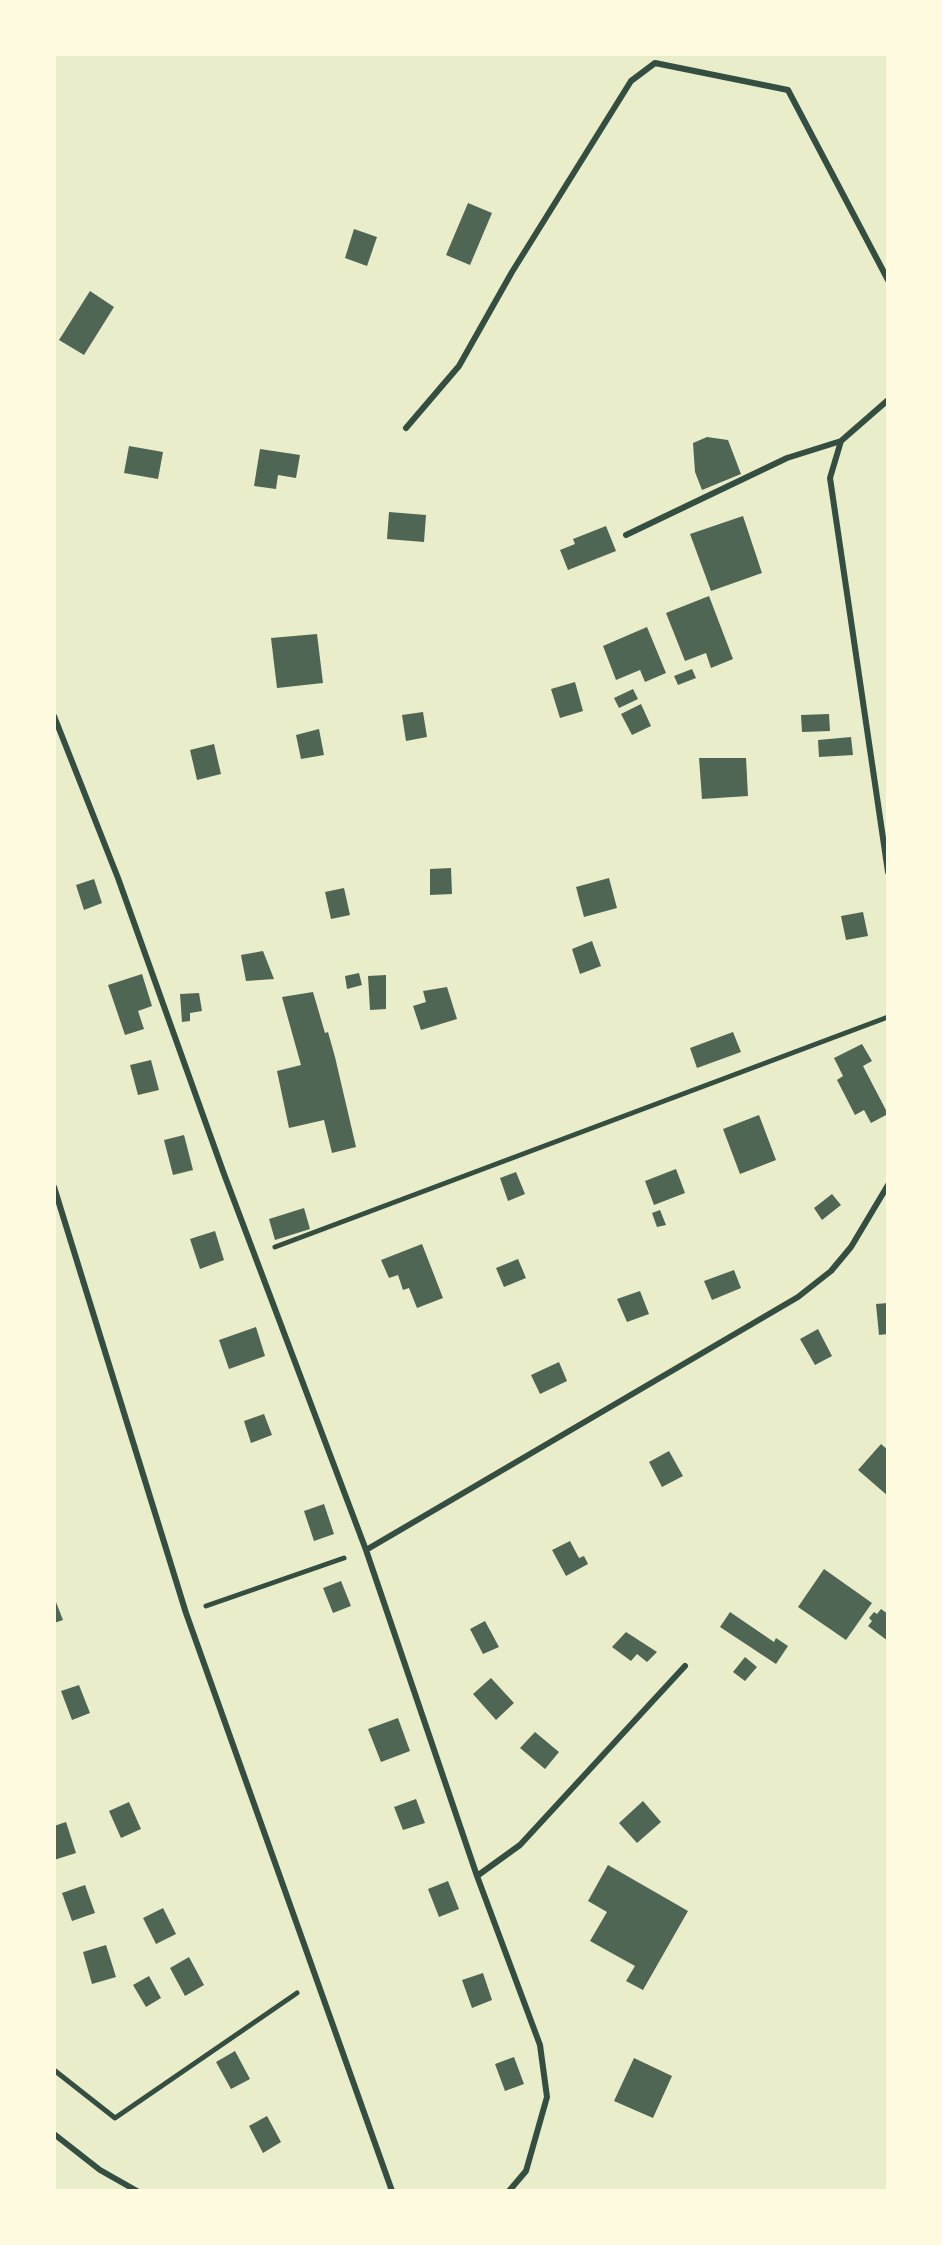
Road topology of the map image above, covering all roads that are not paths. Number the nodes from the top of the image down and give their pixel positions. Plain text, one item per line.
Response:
1 (888, 280) edge
2 (888, 400) edge
3 (406, 428) dead end
4 (841, 441) junction
5 (626, 535) dead end
6 (54, 716) edge
7 (888, 872) edge
8 (888, 1185) edge
9 (54, 1187) edge
10 (366, 1550) junction
11 (685, 1666) dead end
12 (477, 1876) junction
13 (54, 2134) edge
14 (137, 2191) edge
15 (392, 2191) edge
16 (509, 2191) edge

1 - 3 lane
2 - 4 lane
4 - 5 lane
4 - 7 lane
6 - 10 lane
8 - 10 lane
9 - 15 lane
10 - 12 lane
11 - 12 lane
12 - 16 lane
13 - 14 lane

